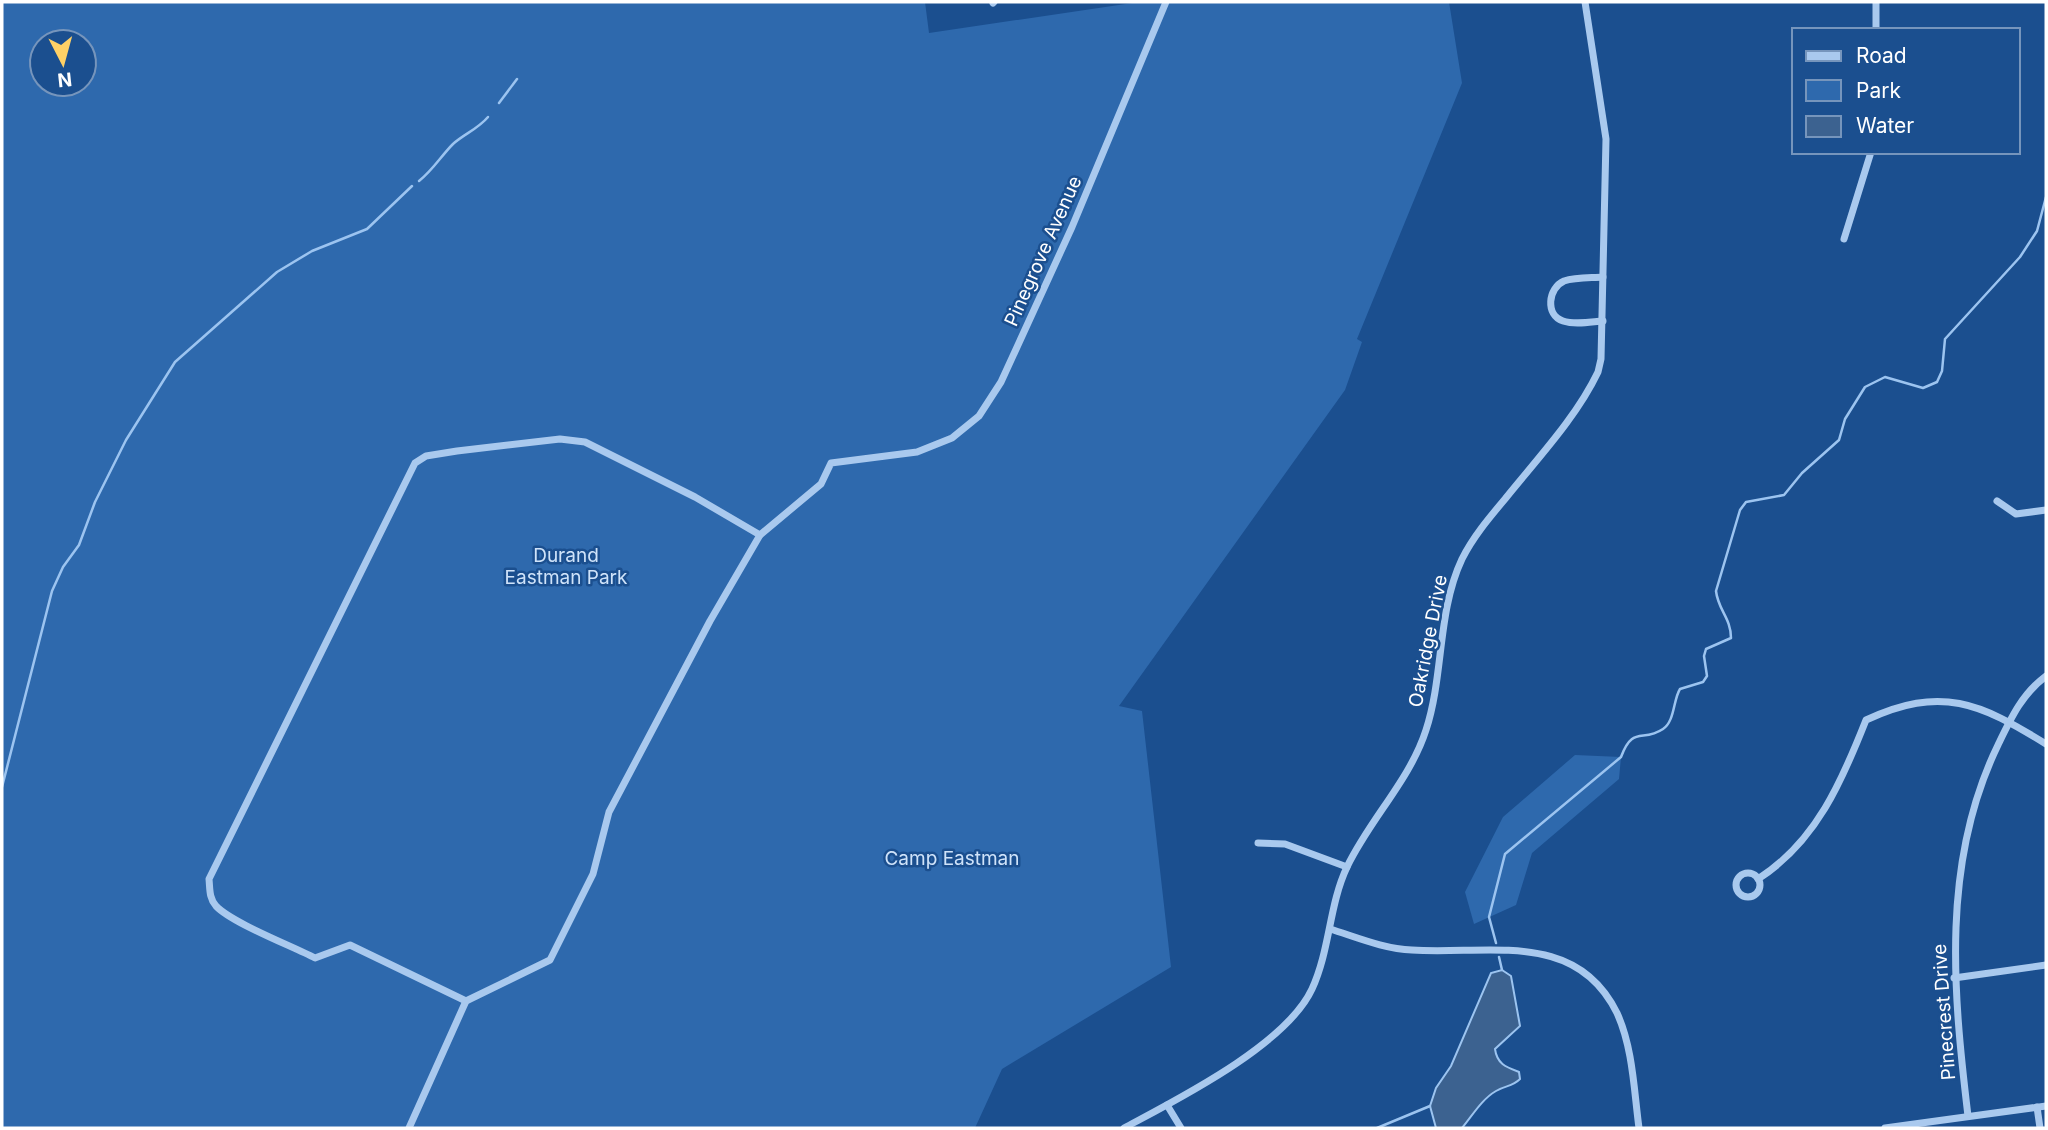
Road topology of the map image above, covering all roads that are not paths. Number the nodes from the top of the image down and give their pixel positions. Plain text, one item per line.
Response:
1 (1166, 2) edge
2 (1586, 2) edge
3 (1875, 2) edge
4 (1876, 28) edge
5 (1870, 154) edge
6 (1844, 239) dead end
7 (1603, 277) junction
8 (1602, 321) junction
9 (1997, 501) dead end
10 (2046, 510) edge
11 (760, 535) junction
12 (2046, 676) edge
13 (2009, 721) junction
14 (2046, 744) edge
15 (1258, 843) dead end
16 (1348, 867) junction
17 (1758, 879) dead end
18 (1330, 929) junction
19 (2046, 965) edge
20 (1954, 978) junction
21 (466, 1001) junction
22 (1167, 1105) junction
23 (2046, 1106) edge
24 (2037, 1107) junction
25 (1968, 1116) junction
26 (409, 1128) edge
27 (1124, 1128) edge
28 (1181, 1128) edge
29 (1639, 1128) edge
30 (1885, 1128) edge
31 (2040, 1128) edge

1 - 11 street, Pinegrove Avenue
2 - 7 street, Oakridge Drive
3 - 4 street
5 - 6 street
7 - 8 street, Oakridge Drive
7 - 8 street
8 - 16 street, Oakridge Drive
9 - 10 street
11 - 21 street
11 - 21 street
12 - 13 street, Pinecrest Drive
13 - 14 street
13 - 17 street
13 - 20 street, Pinecrest Drive
15 - 16 street
16 - 18 street, Oakridge Drive
18 - 22 street, Oakridge Drive
18 - 29 street
19 - 20 street
20 - 25 street, Pinecrest Drive
21 - 26 street
22 - 27 street, Oakridge Drive
22 - 28 street
23 - 24 street
24 - 25 street
24 - 31 street
25 - 30 street

